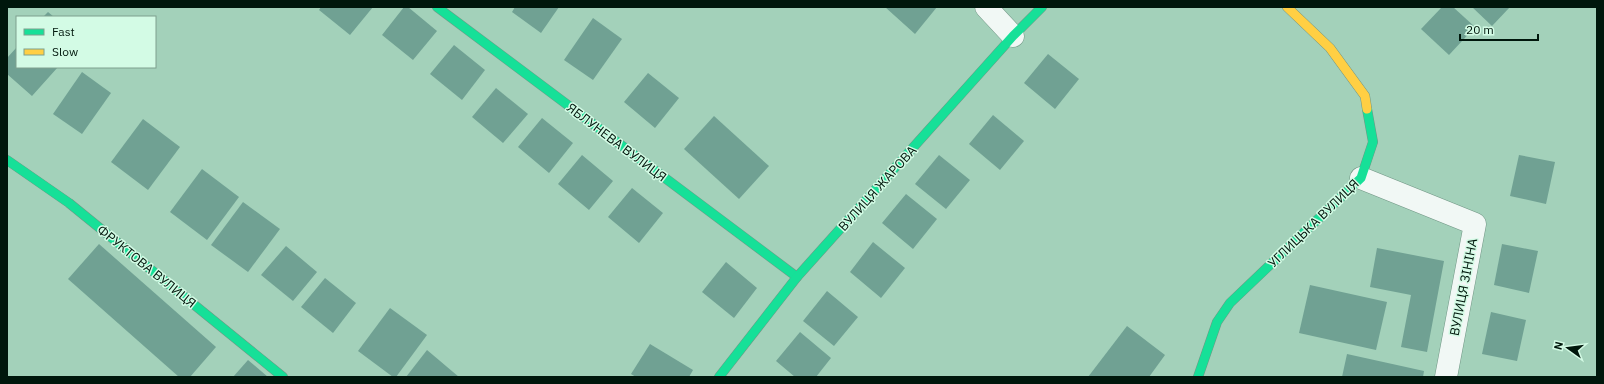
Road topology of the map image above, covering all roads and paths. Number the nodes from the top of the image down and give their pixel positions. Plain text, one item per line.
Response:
1 (436, 7) edge
2 (986, 7) edge
3 (1042, 7) edge
4 (1287, 7) edge
5 (1013, 36) junction
6 (7, 160) edge
7 (1361, 178) junction
8 (797, 277) junction
9 (283, 377) edge
10 (719, 377) edge
11 (1198, 377) edge
12 (1446, 377) edge

1 - 8 street, ЯБЛУНЕВА ВУЛИЦЯ
2 - 5 street
3 - 5 street, ВУЛИЦЯ ЖАРОВА
4 - 7 street, УГЛИЦЬКА ВУЛИЦЯ
5 - 8 street, ВУЛИЦЯ ЖАРОВА
6 - 9 street, ФРУКТОВА ВУЛИЦЯ
7 - 11 street, УГЛИЦЬКА ВУЛИЦЯ
7 - 12 street, ВУЛИЦЯ ЗІНІНА
8 - 10 street, ВУЛИЦЯ ЖАРОВА

